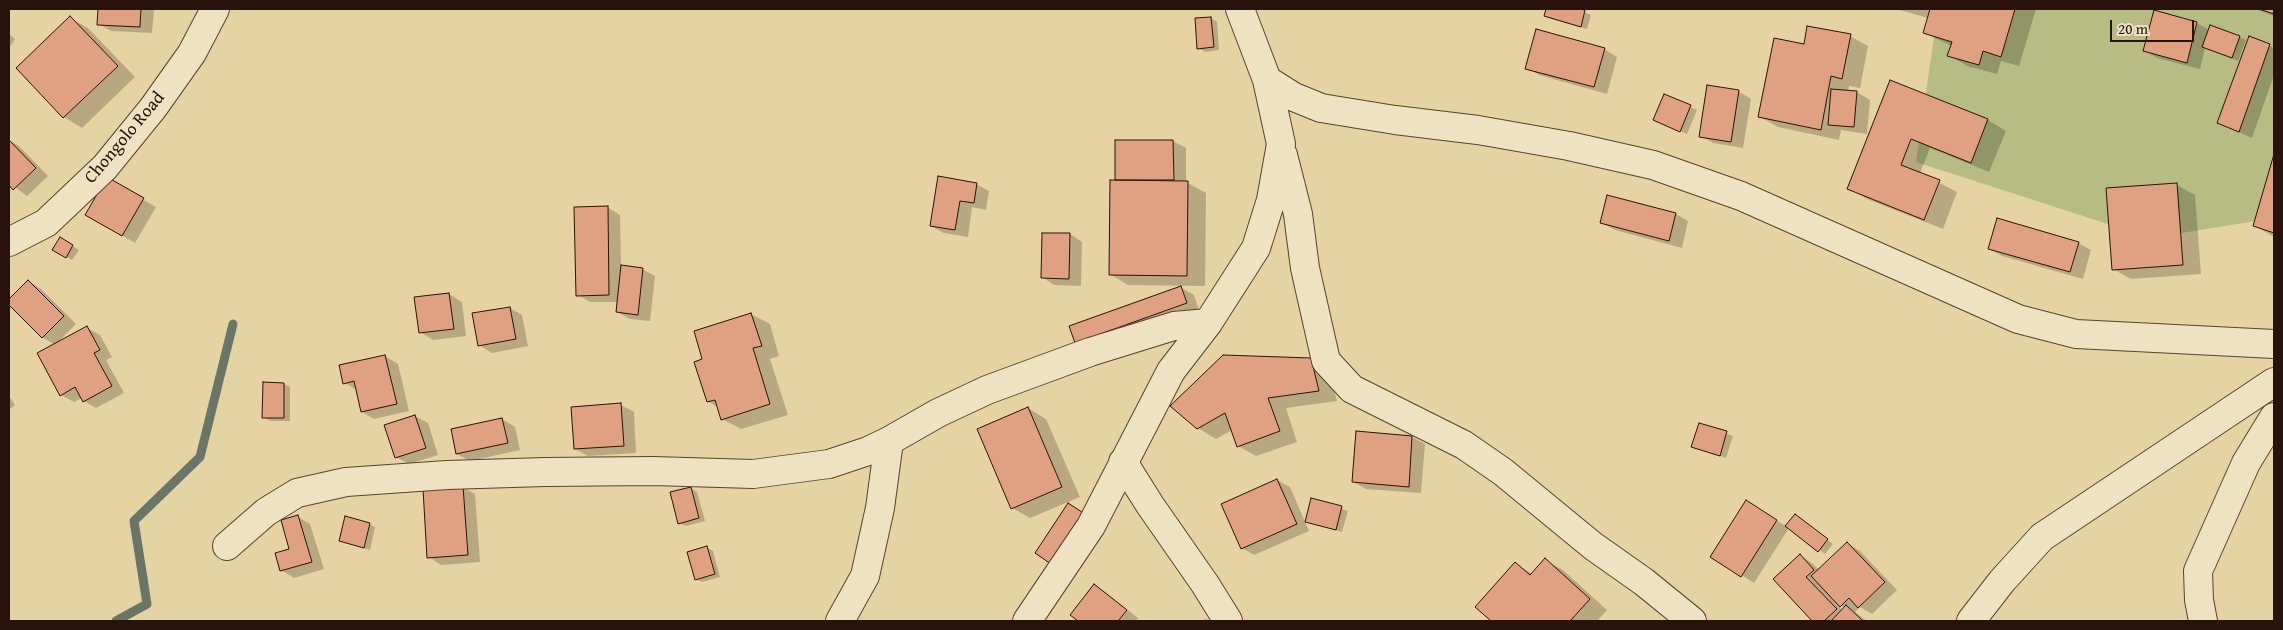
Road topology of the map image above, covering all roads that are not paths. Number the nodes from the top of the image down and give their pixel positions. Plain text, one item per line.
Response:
1 (215, 9) edge
2 (1248, 12) edge
3 (1267, 80) junction
4 (1281, 144) junction
5 (9, 242) edge
6 (1208, 323) junction
7 (2274, 344) edge
8 (2274, 382) edge
9 (2274, 417) edge
10 (889, 441) junction
11 (1123, 462) junction
12 (227, 546) dead end
13 (840, 621) edge
14 (1027, 621) edge
15 (1228, 621) edge
16 (1692, 621) edge
17 (1971, 621) edge
18 (2203, 621) edge

1 - 5 street, Chongolo Road
2 - 3 street
3 - 4 street
3 - 7 street
4 - 6 street
4 - 16 street
6 - 10 street
6 - 11 street
8 - 17 street
9 - 18 street
10 - 12 street
10 - 13 street
11 - 14 street
11 - 15 street

